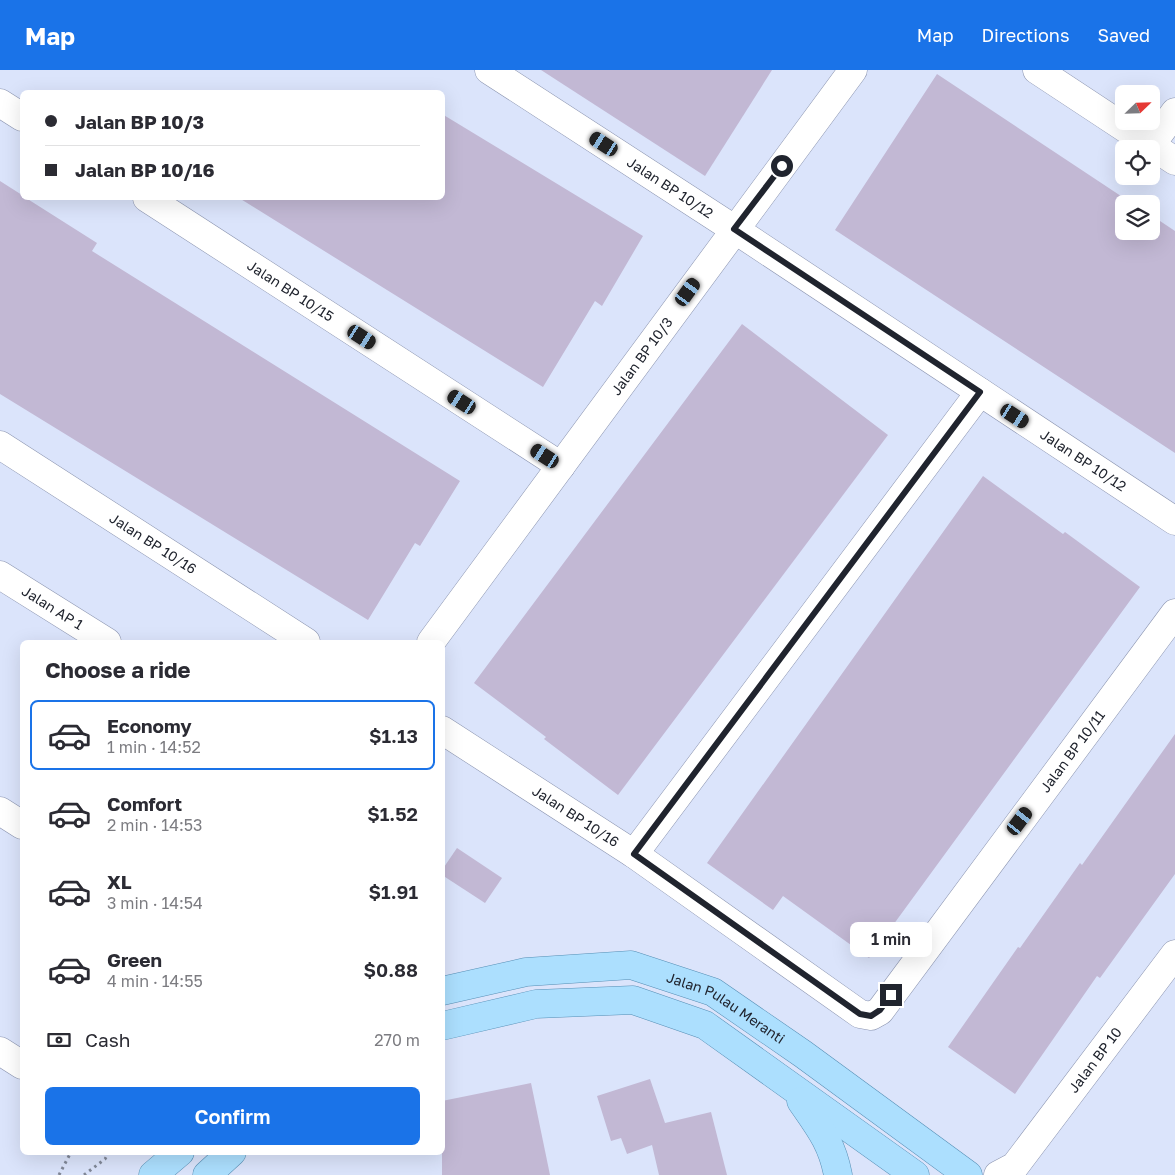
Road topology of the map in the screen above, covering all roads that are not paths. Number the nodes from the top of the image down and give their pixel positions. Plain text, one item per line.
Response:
1 (489, 70) edge
2 (853, 70) edge
3 (1037, 70) edge
4 (0, 102) edge
5 (1175, 112) edge
6 (20, 116) edge
7 (1143, 140) edge
8 (1155, 140) edge
9 (1160, 151) edge
10 (1175, 161) edge
11 (149, 200) edge
12 (734, 229) junction
13 (980, 392) junction
14 (0, 446) edge
15 (562, 466) junction
16 (1175, 521) edge
17 (0, 574) edge
18 (1175, 613) edge
19 (104, 640) edge
20 (303, 640) edge
21 (432, 640) edge
22 (445, 732) edge
23 (0, 811) edge
24 (20, 824) edge
25 (634, 854) junction
26 (1175, 954) edge
27 (445, 990) edge
28 (880, 1010) joint
29 (445, 1025) edge
30 (0, 1051) edge
31 (20, 1065) edge
32 (788, 1083) junction
33 (176, 1155) edge
34 (229, 1155) edge
35 (1009, 1172) edge
36 (153, 1175) edge
37 (207, 1175) edge
38 (838, 1175) edge
39 (915, 1175) edge
40 (968, 1175) edge

1 - 12 street, Jalan BP 10/12
2 - 12 street, Jalan BP 10/3
3 - 7 street
4 - 6 street
5 - 8 street
9 - 10 street
11 - 15 street, Jalan BP 10/15
12 - 13 street, Jalan BP 10/12
12 - 15 street, Jalan BP 10/3
13 - 16 street, Jalan BP 10/12
13 - 25 street
14 - 20 street, Jalan BP 10/16
15 - 21 street, Jalan BP 10/3
17 - 19 street, Jalan AP 1
18 - 28 street, Jalan BP 10/11
22 - 25 street, Jalan BP 10/16
23 - 24 street
25 - 28 street, Jalan BP 10/16
26 - 35 street, Jalan BP 10
27 - 40 main road, Jalan Pulau Meranti
29 - 32 main road, Jalan Pulau Meranti
30 - 31 street
32 - 38 main road
32 - 39 main road, Jalan Pulau Meranti
33 - 36 main road
34 - 37 main road

